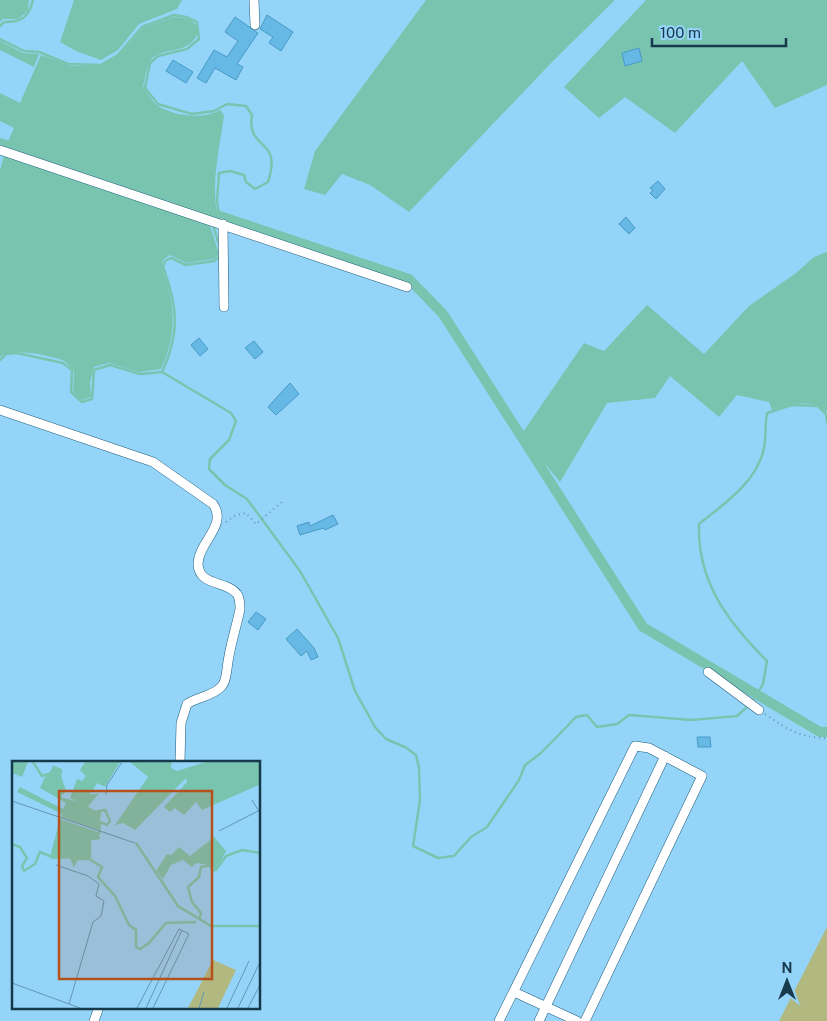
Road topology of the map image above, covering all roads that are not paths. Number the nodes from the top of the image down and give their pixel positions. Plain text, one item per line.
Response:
1 (254, 0) edge
2 (255, 25) dead end
3 (0, 150) edge
4 (217, 222) junction
5 (407, 287) dead end
6 (224, 307) dead end
7 (0, 410) edge
8 (708, 672) dead end
9 (759, 710) road end
10 (665, 756) junction
11 (180, 761) edge
12 (514, 992) junction
13 (545, 1006) junction
14 (98, 1008) edge
15 (94, 1021) edge
16 (500, 1021) edge
17 (539, 1021) edge
18 (577, 1021) edge
19 (585, 1021) edge

1 - 2 street
3 - 4 street
4 - 5 street
4 - 6 street
7 - 11 street
8 - 9 street
10 - 12 street
10 - 13 street
10 - 19 street
12 - 13 street
12 - 16 street
13 - 17 street
13 - 18 street
14 - 15 street

